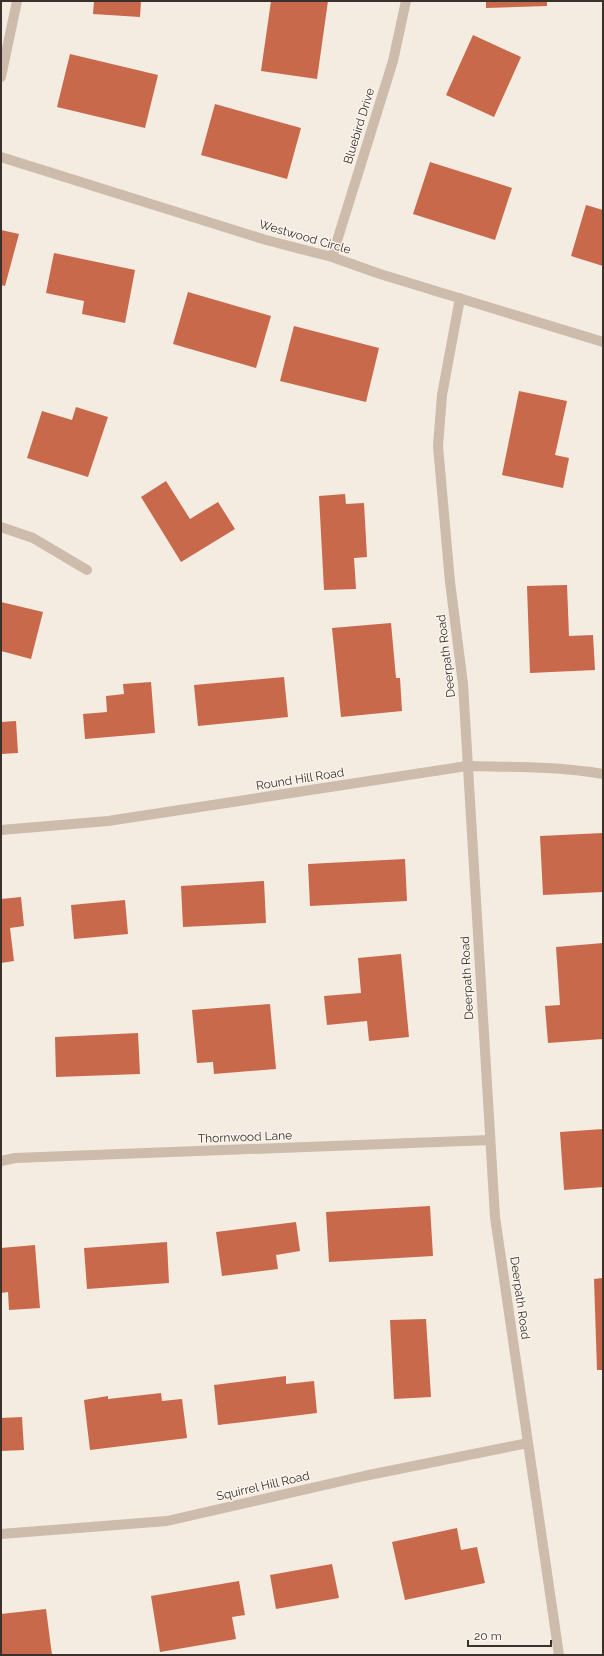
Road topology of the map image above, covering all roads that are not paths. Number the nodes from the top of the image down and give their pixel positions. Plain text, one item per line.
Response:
1 (17, 1) edge
2 (406, 1) edge
3 (1, 77) edge
4 (1, 157) edge
5 (332, 257) junction
6 (460, 298) junction
7 (603, 342) edge
8 (1, 527) edge
9 (87, 570) dead end
10 (467, 766) junction
11 (603, 774) edge
12 (1, 830) edge
13 (490, 1140) junction
14 (1, 1161) edge
15 (528, 1443) junction
16 (1, 1534) edge
17 (559, 1655) edge

1 - 3 street
2 - 5 street, Bluebird Drive
4 - 5 street, Westwood Circle
5 - 6 street, Westwood Circle
6 - 7 street, Westwood Circle
6 - 10 street, Deerpath Road
8 - 9 street
10 - 11 street, Round Hill Road
10 - 12 street, Round Hill Road
10 - 13 street, Deerpath Road
13 - 14 street, Thornwood Lane
13 - 15 street, Deerpath Road
15 - 16 street, Squirrel Hill Road
15 - 17 street, Deerpath Road

